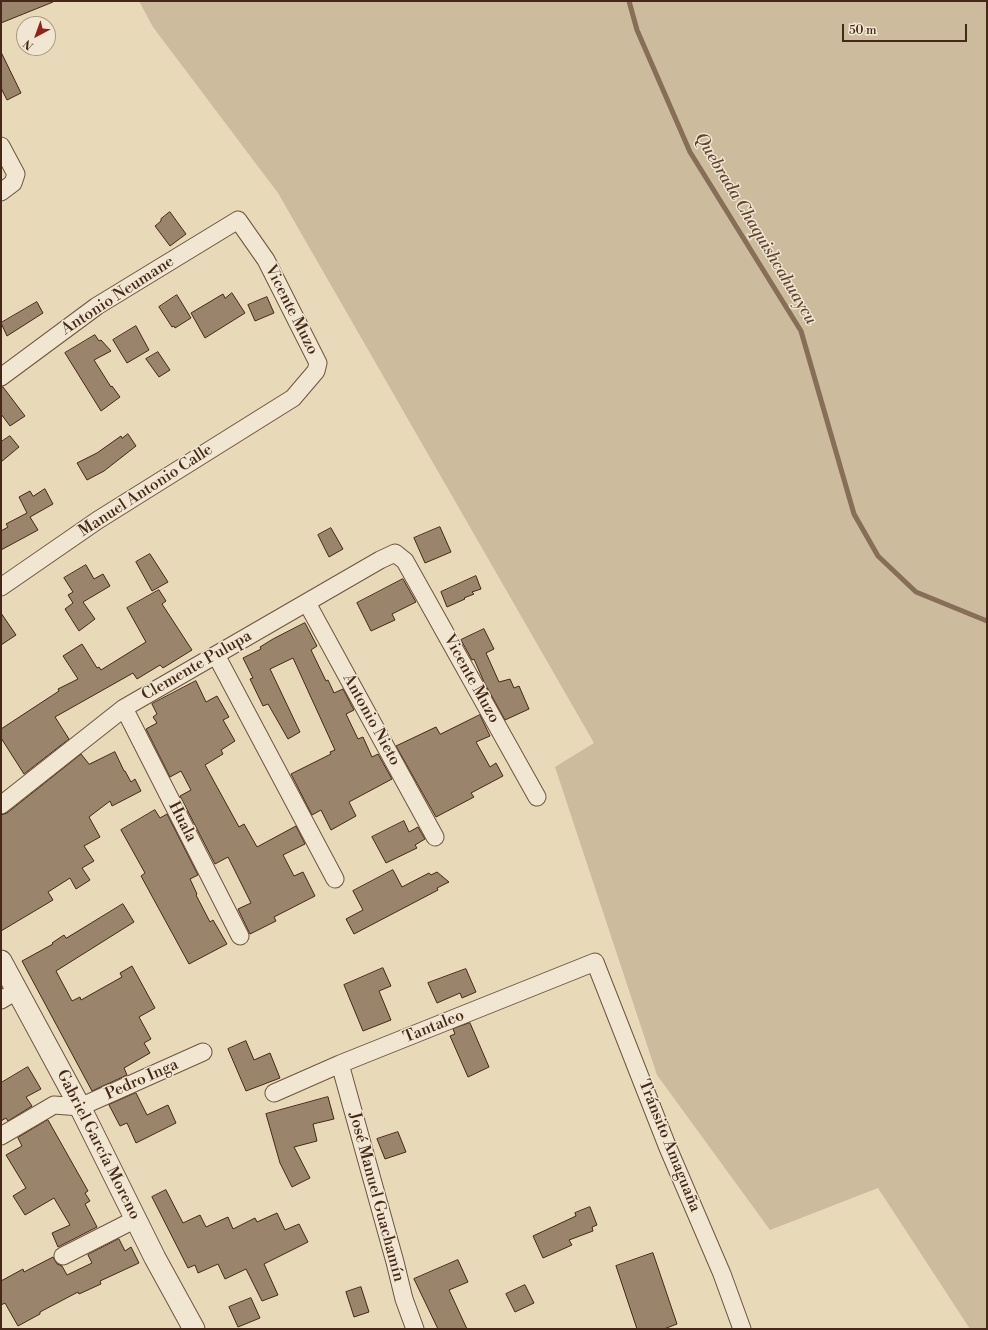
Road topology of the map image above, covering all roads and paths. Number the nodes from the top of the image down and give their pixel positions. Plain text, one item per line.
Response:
1 (1, 146) edge
2 (1, 192) edge
3 (238, 220) joint
4 (1, 377) edge
5 (293, 398) joint
6 (405, 561) joint
7 (1, 587) edge
8 (307, 603) junction
9 (216, 655) junction
10 (124, 708) junction
11 (537, 797) dead end
12 (1, 804) edge
13 (435, 837) dead end
14 (335, 879) dead end
15 (240, 936) dead end
16 (1, 961) edge
17 (595, 962) joint
18 (9, 995) edge
19 (203, 1052) dead end
20 (340, 1064) junction
21 (274, 1093) dead end
22 (80, 1107) junction
23 (1, 1136) edge
24 (136, 1220) junction
25 (63, 1256) dead end
26 (194, 1329) edge
27 (415, 1329) edge
28 (742, 1329) edge

1 - 2 street
3 - 4 street, Antonio Neumane
3 - 5 street, Vicente Muzo
5 - 7 street, Manuel Antonio Calle
6 - 8 street, Clemente Pulupa
6 - 11 street, Vicente Muzo
8 - 9 street, Clemente Pulupa
8 - 13 street, Antonio Nieto
9 - 10 street, Clemente Pulupa
9 - 14 street
10 - 12 street, Clemente Pulupa
10 - 15 street, Huala
16 - 18 street, Gabriel García Moreno
17 - 20 street, Tantaleo
17 - 28 street, Tránsito Amaguaña
18 - 22 street, Gabriel García Moreno
19 - 22 street, Pedro Inga
20 - 21 street, Tantaleo
20 - 27 street, José Manuel Guachamín
22 - 23 street
22 - 24 street, Gabriel García Moreno
24 - 25 street
24 - 26 street, Gabriel García Moreno

